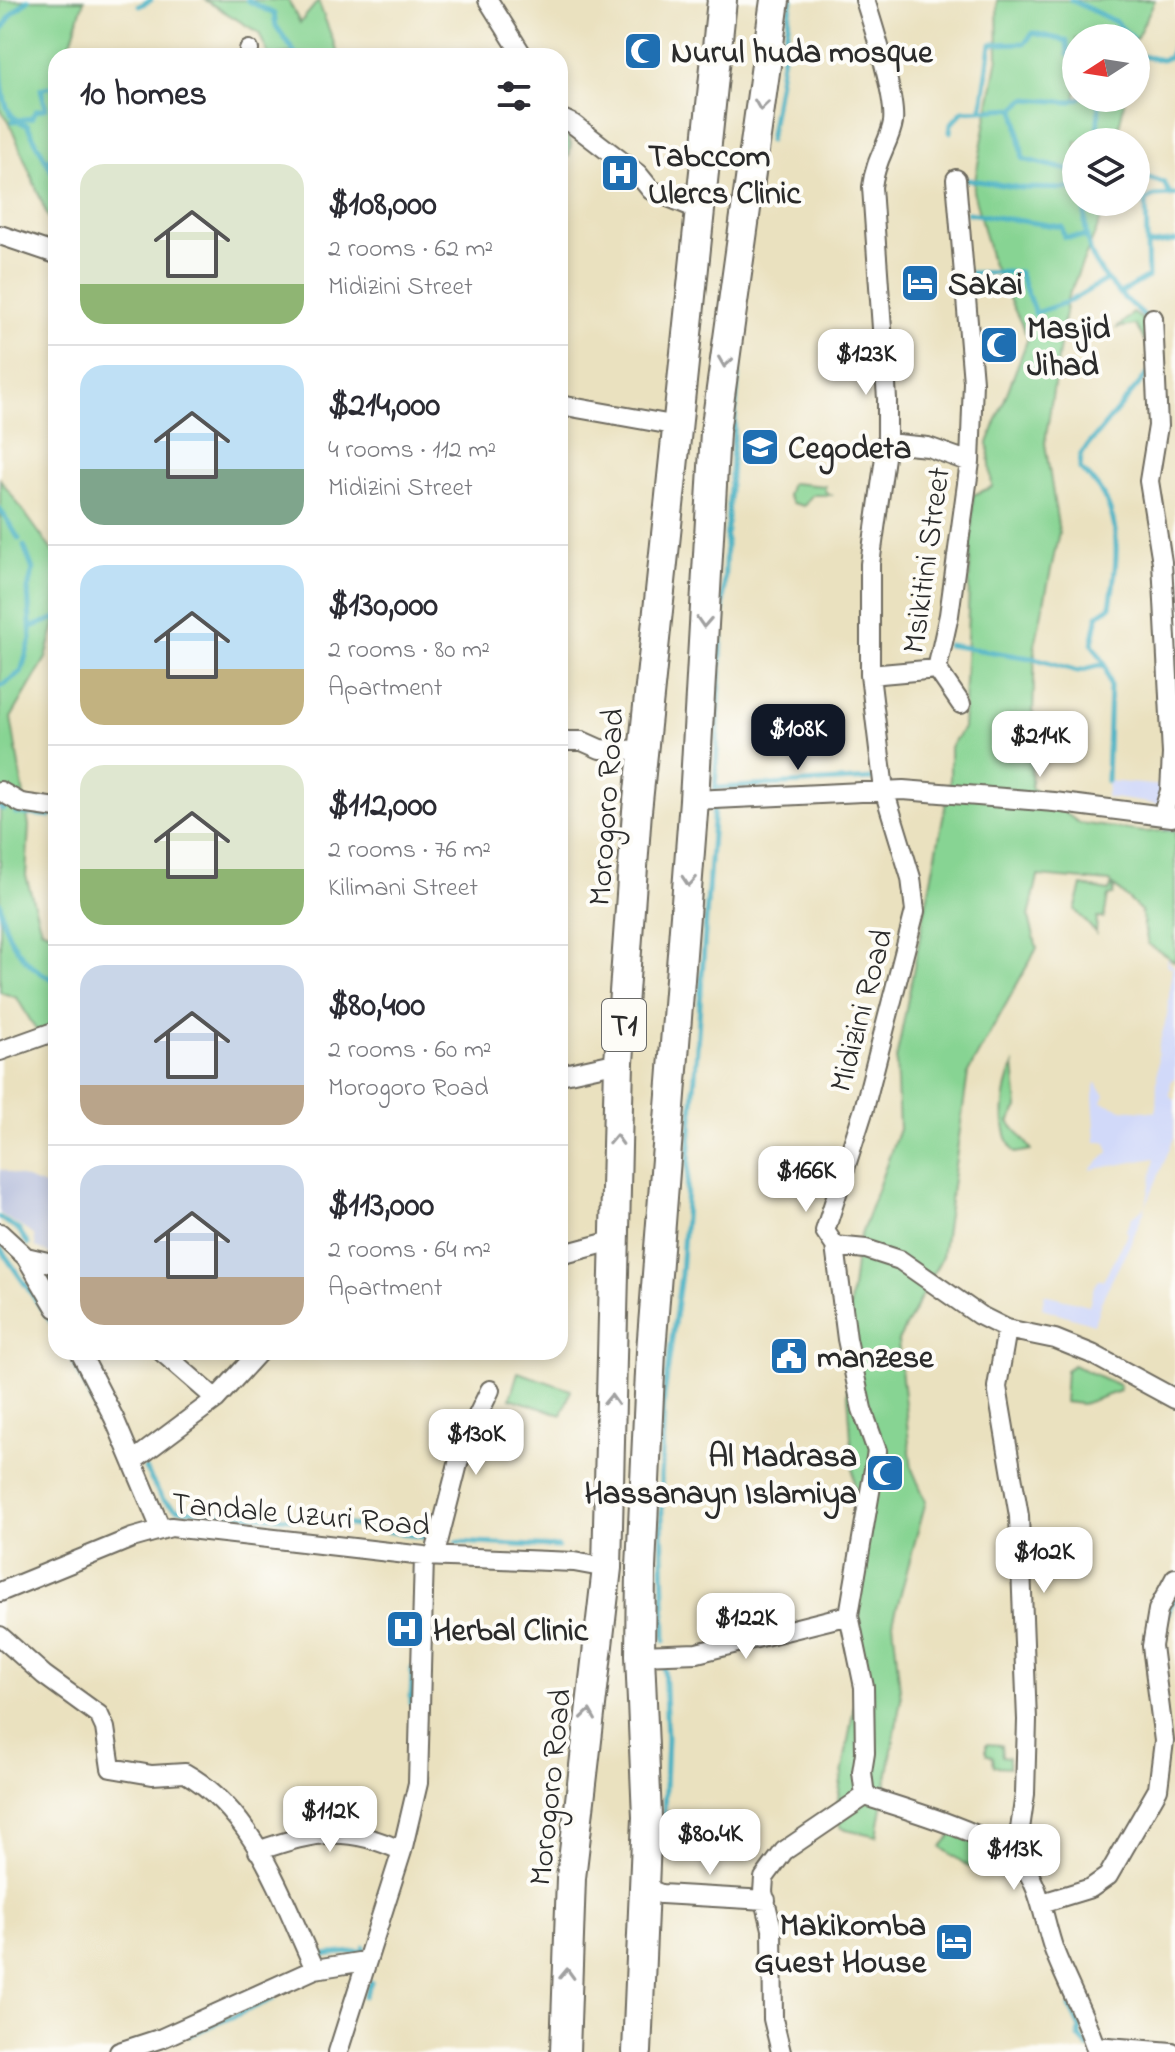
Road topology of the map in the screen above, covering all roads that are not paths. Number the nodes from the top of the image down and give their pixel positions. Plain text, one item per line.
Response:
1 (488, 0) edge
2 (722, 0) edge
3 (775, 0) edge
4 (865, 0) edge
5 (518, 48) edge
6 (568, 122) edge
7 (956, 179) dead end
8 (700, 210) junction
9 (0, 235) edge
10 (48, 251) edge
11 (1153, 318) dead end
12 (568, 406) edge
13 (678, 426) junction
14 (887, 443) junction
15 (970, 462) junction
16 (937, 669) junction
17 (870, 675) junction
18 (961, 704) dead end
19 (568, 741) edge
20 (642, 750) junction
21 (884, 790) junction
22 (0, 791) edge
23 (694, 800) junction
24 (48, 807) edge
25 (1169, 817) edge
26 (48, 1034) edge
27 (0, 1051) edge
28 (619, 1062) junction
29 (569, 1074) edge
30 (0, 1233) edge
31 (616, 1240) junction
32 (835, 1246) junction
33 (568, 1253) edge
34 (26, 1257) junction
35 (48, 1262) edge
36 (48, 1294) edge
37 (1007, 1329) junction
38 (84, 1360) edge
39 (171, 1360) edge
40 (252, 1360) edge
41 (490, 1390) dead end
42 (216, 1399) junction
43 (1175, 1399) edge
44 (133, 1461) junction
45 (161, 1529) junction
46 (429, 1555) junction
47 (607, 1568) junction
48 (1175, 1578) edge
49 (0, 1592) edge
50 (849, 1615) junction
51 (0, 1636) edge
52 (640, 1655) junction
53 (1169, 1740) edge
54 (865, 1796) junction
55 (258, 1851) junction
56 (402, 1851) junction
57 (1016, 1857) junction
58 (645, 1888) junction
59 (766, 1900) junction
60 (1042, 1903) junction
61 (365, 1961) junction
62 (315, 1969) junction
63 (1096, 2049) edge
64 (119, 2052) edge
65 (338, 2052) edge
66 (565, 2052) edge
67 (637, 2052) edge
68 (781, 2052) edge
69 (1172, 2052) edge

1 - 5 street
2 - 8 highway, Morogoro Road / T1
3 -> 23 highway, T1
4 - 14 street, Midizini Road
6 - 8 street
7 - 15 street, Msikitini Street
8 - 13 highway, Morogoro Road / T1
9 - 10 street
11 - 25 street
12 - 13 street
13 - 20 highway, Morogoro Road / T1
14 - 15 street
14 - 17 street, Midizini Road
15 - 16 street, Msikitini Street
16 - 17 street
16 - 18 street, Msikitini Street
17 - 21 street, Midizini Road
19 - 20 street
20 - 28 highway, Morogoro Road / T1
21 - 23 street
21 - 25 street
21 - 32 street, Midizini Road
22 - 24 street
23 -> 52 highway, T1
26 - 27 street
28 - 29 street
31 -> 28 highway, Morogoro Road / T1
30 - 34 street
31 - 33 street
47 -> 31 highway, Morogoro Road / T1
32 - 37 street
32 - 50 street, Midizini Road
34 - 35 street
34 - 36 street
37 - 43 street
37 - 57 street
38 - 44 street
39 - 42 street
40 - 42 street
41 - 46 street
42 - 44 street
44 - 45 street
45 - 46 street, Tandale Uzuri Road
45 - 49 street, Tandale Uzuri Road
46 - 47 street, Tandale Uzuri Road
46 - 56 street
66 -> 47 highway, Morogoro Road / T1
48 - 53 street
50 - 52 street
50 - 54 street
51 - 55 street
52 - 58 highway, T1
53 - 60 street
54 - 57 street
54 - 59 street
55 - 56 street
55 - 62 street
56 - 61 street
57 - 60 street
58 - 59 street
58 - 67 highway, T1
59 - 68 street
60 - 63 street
61 - 62 street
61 - 65 street
62 - 64 street
63 - 69 street

